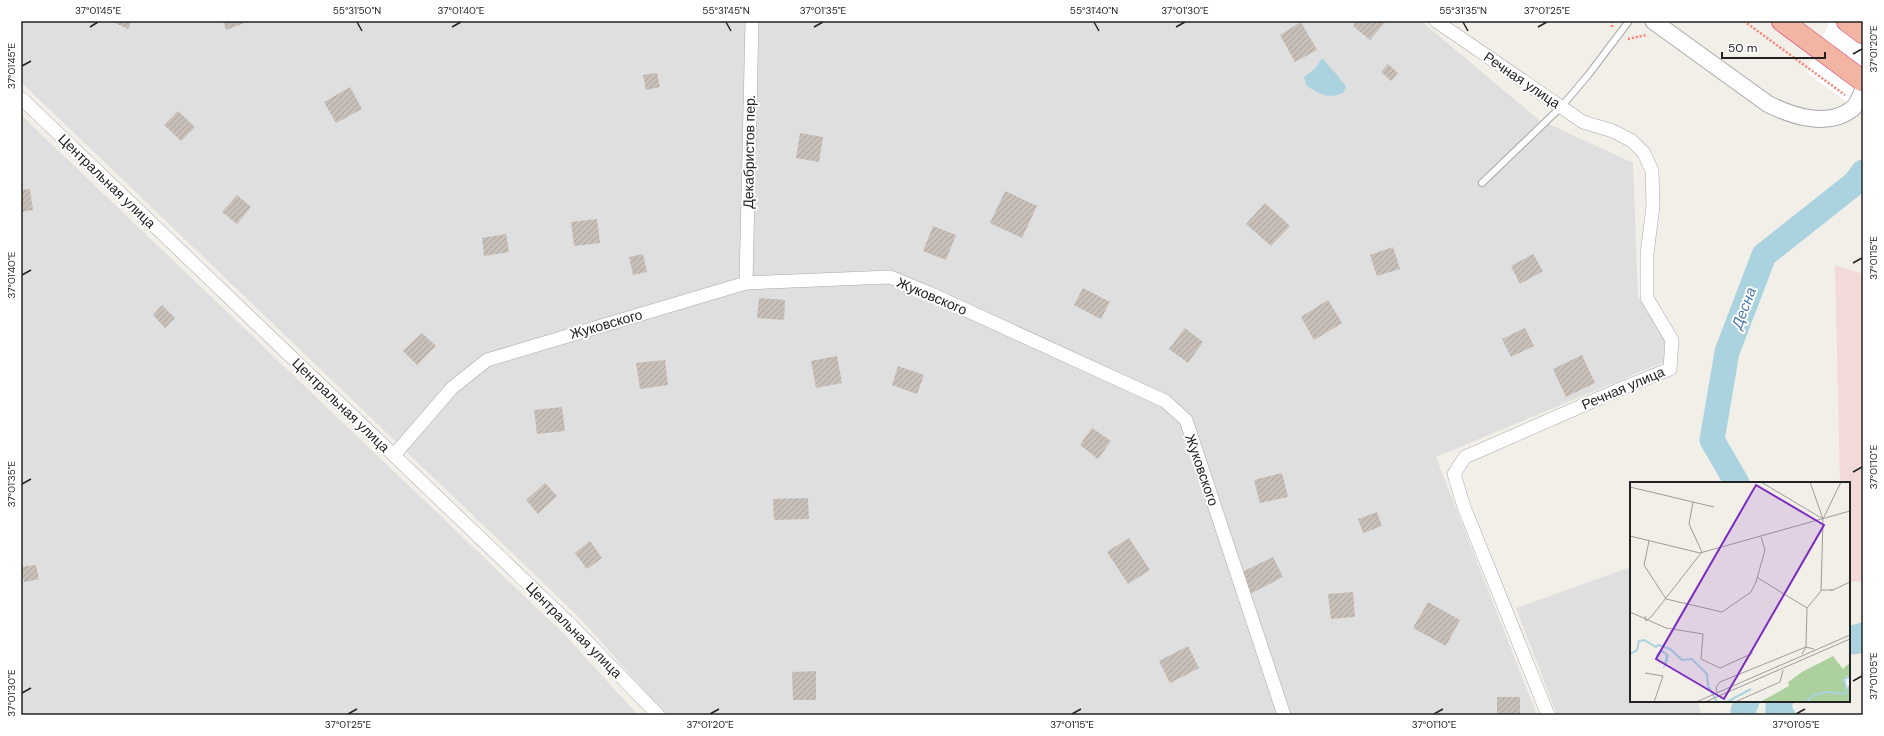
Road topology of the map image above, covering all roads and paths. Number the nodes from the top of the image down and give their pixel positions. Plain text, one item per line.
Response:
1 (752, 21) edge
2 (1436, 21) edge
3 (1630, 21) edge
4 (1653, 21) edge
5 (1744, 21) edge
6 (1782, 21) edge
7 (1847, 21) edge
8 (1863, 33) edge
9 (1863, 81) edge
10 (1857, 94) edge
11 (21, 98) edge
12 (1562, 106) junction
13 (1482, 183) dead end
14 (746, 283) junction
15 (394, 456) junction
16 (658, 715) edge
17 (1284, 715) edge
18 (1548, 715) edge

1 - 14 street, Декабристов пер.
2 - 12 street, Речная улица
3 - 12 lane
4 - 10 street
5 - 10 path
6 - 9 highway
7 - 8 highway
11 - 15 street, Центральная улица
12 - 13 lane
12 - 18 street, Речная улица
14 - 15 street, Жуковского
14 - 17 street, Жуковского
15 - 16 street, Центральная улица

